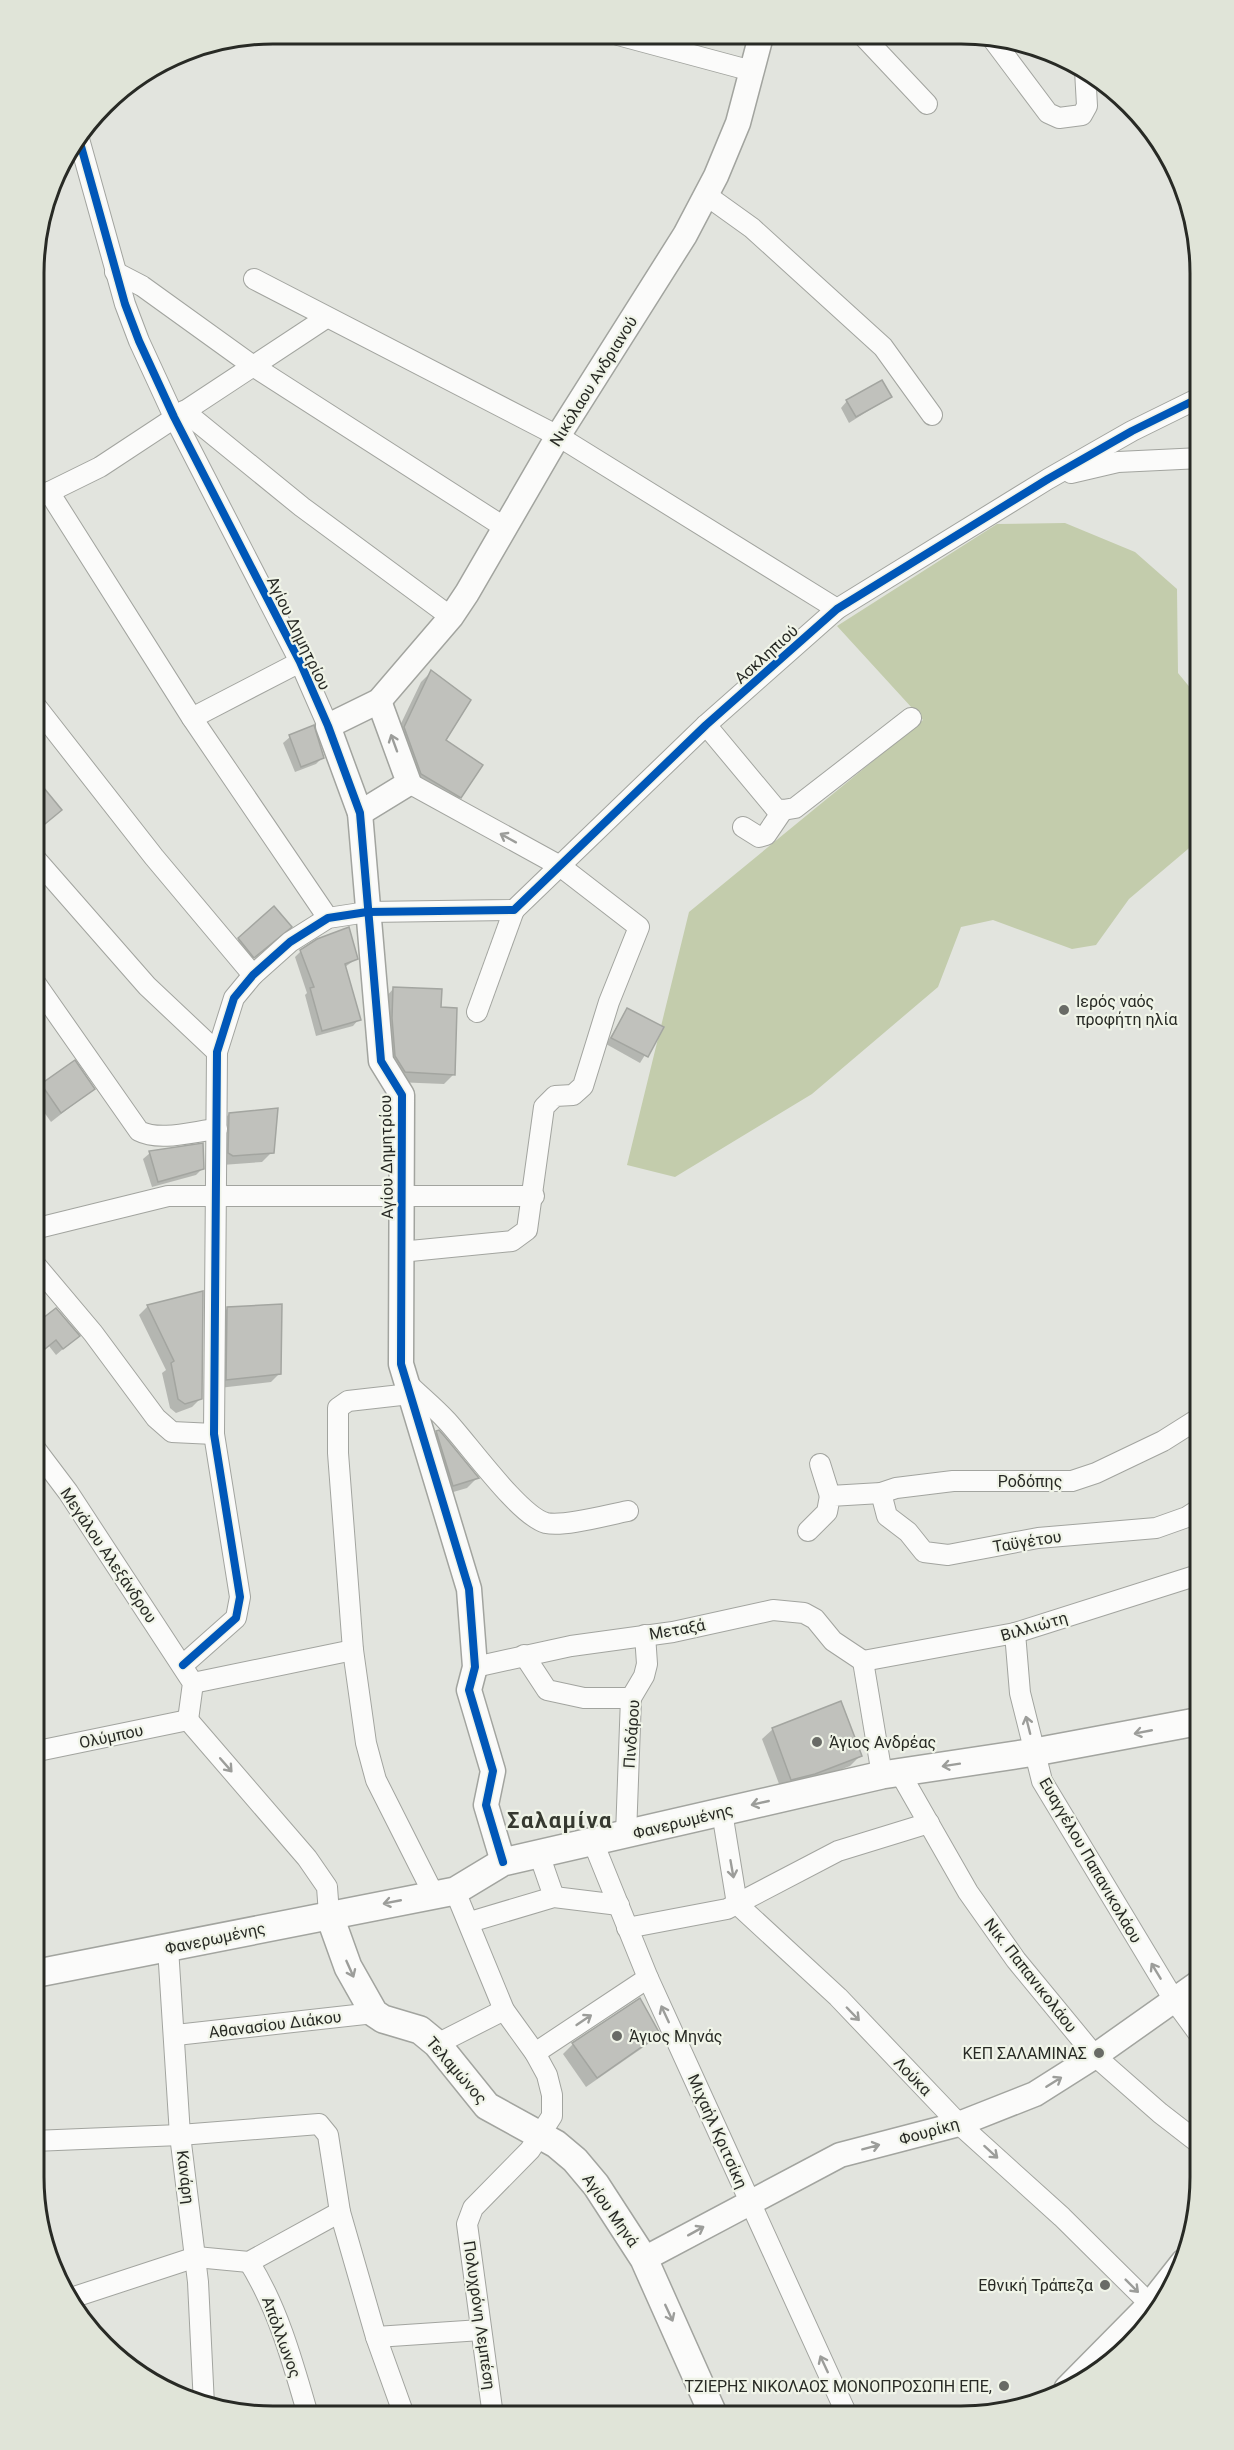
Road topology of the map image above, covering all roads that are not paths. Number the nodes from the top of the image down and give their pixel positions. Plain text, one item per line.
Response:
1 (652, 44) edge
2 (759, 44) edge
3 (871, 44) edge
4 (997, 46) edge
5 (752, 71) junction
6 (1086, 80) edge
7 (927, 104) dead end
8 (81, 147) edge
9 (706, 195) junction
10 (115, 272) junction
11 (254, 279) dead end
12 (326, 318) junction
13 (253, 366) junction
14 (1190, 402) edge
15 (179, 414) junction
16 (932, 415) dead end
17 (558, 436) junction
18 (1190, 459) edge
19 (1048, 479) junction
20 (44, 495) edge
21 (44, 499) edge
22 (504, 527) junction
23 (837, 609) junction
24 (451, 617) junction
25 (300, 662) junction
26 (379, 701) junction
27 (44, 718) edge
28 (192, 718) junction
29 (911, 718) dead end
30 (706, 725) junction
31 (328, 726) junction
32 (409, 783) junction
33 (783, 810) junction
34 (360, 813) junction
35 (743, 827) dead end
36 (560, 866) junction
37 (44, 868) edge
38 (514, 910) junction
39 (367, 912) junction
40 (328, 918) junction
41 (253, 975) junction
42 (44, 995) edge
43 (477, 1012) dead end
44 (217, 1052) junction
45 (217, 1129) junction
46 (400, 1194) junction
47 (217, 1195) junction
48 (534, 1196) junction
49 (44, 1227) edge
50 (400, 1252) junction
51 (44, 1275) edge
52 (408, 1388) junction
53 (1190, 1423) edge
54 (214, 1434) junction
55 (44, 1460) edge
56 (820, 1464) dead end
57 (881, 1493) junction
58 (830, 1496) junction
59 (628, 1511) dead end
60 (1190, 1515) edge
61 (808, 1531) dead end
62 (1190, 1577) edge
63 (1015, 1633) junction
64 (645, 1635) junction
65 (353, 1650) junction
66 (524, 1655) junction
67 (863, 1661) junction
68 (183, 1665) junction
69 (475, 1667) junction
70 (193, 1683) junction
71 (631, 1698) junction
72 (188, 1720) junction
73 (1190, 1723) edge
74 (44, 1750) edge
75 (1035, 1752) junction
76 (891, 1774) junction
77 (722, 1812) junction
78 (929, 1823) junction
79 (626, 1835) junction
80 (593, 1842) junction
81 (539, 1854) junction
82 (503, 1862) junction
83 (444, 1893) junction
84 (554, 1897) junction
85 (737, 1904) junction
86 (619, 1905) junction
87 (329, 1914) junction
88 (470, 1922) junction
89 (627, 1928) junction
90 (168, 1948) junction
91 (44, 1972) edge
92 (648, 1978) junction
93 (1190, 1988) edge
94 (1174, 2000) junction
95 (504, 2010) junction
96 (374, 2013) junction
97 (1190, 2023) edge
98 (176, 2035) junction
99 (437, 2044) junction
100 (535, 2053) junction
101 (1095, 2056) junction
102 (959, 2124) junction
103 (540, 2133) junction
104 (180, 2135) junction
105 (1190, 2136) edge
106 (44, 2141) edge
107 (750, 2203) junction
108 (339, 2212) junction
109 (196, 2257) junction
110 (644, 2259) junction
111 (249, 2262) junction
112 (77, 2297) edge
113 (1151, 2306) edge
114 (1135, 2326) edge
115 (481, 2330) junction
116 (376, 2337) junction
117 (1097, 2362) edge
118 (203, 2395) edge
119 (305, 2406) edge
120 (402, 2406) edge
121 (492, 2406) edge
122 (710, 2406) edge
123 (843, 2406) edge

1 - 5 street
2 - 5 street, Νικόλαου Ανδριανού
3 - 7 street
4 - 6 street
5 - 9 street, Νικόλαου Ανδριανού
8 - 10 street, Αγίου Δημητρίου
9 - 16 street
9 - 17 street, Νικόλαου Ανδριανού
10 - 13 street
10 - 15 street, Αγίου Δημητρίου
11 - 12 street
12 - 13 street
12 - 17 street
13 - 15 street
13 - 22 street
14 - 19 street, Ασκληπιού
15 - 20 street
15 - 24 street
15 - 25 street, Αγίου Δημητρίου
17 - 22 street, Νικόλαου Ανδριανού
17 - 23 street
18 - 19 street
19 - 23 street, Ασκληπιού
21 - 28 street
22 - 24 street, Νικόλαου Ανδριανού
23 - 30 street, Ασκληπιού
24 - 26 street, Νικόλαου Ανδριανού
25 - 28 street
25 - 31 street, Αγίου Δημητρίου
26 - 31 street
32 -> 26 street
27 - 41 street
28 - 40 street
29 - 33 street
30 - 33 street
30 - 36 street, Ασκληπιού
31 - 34 street, Αγίου Δημητρίου
32 - 34 street
36 -> 32 street
33 - 35 street
34 - 39 street, Αγίου Δημητρίου
36 - 38 street, Ασκληπιού
36 - 48 street
37 - 44 street
38 - 39 street
38 - 43 street
39 - 40 street
39 - 46 street, Αγίου Δημητρίου
40 - 41 street
41 - 44 street
42 - 45 street
44 - 45 street
45 - 47 street
46 - 47 street
46 - 48 street
46 - 50 street, Αγίου Δημητρίου
47 - 49 street
47 - 54 street
48 - 50 street
50 - 52 street, Αγίου Δημητρίου
51 - 54 street
52 - 59 street
52 - 65 street
52 - 69 street, Αγίου Δημητρίου
53 - 57 street, Ροδόπης
54 - 68 street
55 - 68 street, Μεγάλου Αλεξάνδρου
56 - 58 street
57 - 58 street, Ροδόπης
57 - 60 street, Ταϋγέτου
58 - 61 street
62 - 63 street, Βιλλιώτη
63 - 67 street, Βιλλιώτη
75 -> 63 street, Ευαγγέλου Παπανικολάου
64 - 66 street, Μεταξά
64 - 67 street, Μεταξά
64 - 71 street, Πινδάρου
65 - 70 street
65 - 83 street
66 - 69 street, Μεταξά
66 - 71 street
67 - 76 street, Νικ. Παπανικολάου
68 - 70 street, Μεγάλου Αλεξάνδρου
69 - 82 street, Αγίου Δημητρίου
70 - 72 street
71 - 79 street, Πινδάρου
72 - 74 street, Ολύμπου
72 -> 87 street
73 -> 75 main road, Φανερωμένης
75 -> 76 main road, Φανερωμένης
94 -> 75 street, Ευαγγέλου Παπανικολάου
76 -> 77 main road, Φανερωμένης
76 - 78 street, Νικ. Παπανικολάου
77 - 79 main road, Φανερωμένης
77 -> 85 street
78 - 85 street
78 - 101 street, Νικ. Παπανικολάου
79 - 80 main road, Φανερωμένης
80 - 81 main road, Φανερωμένης
80 - 86 street, Μιχαήλ Κριτσίκη
81 - 82 main road, Φανερωμένης
81 - 84 street
82 - 83 main road, Φανερωμένης
83 -> 87 main road, Φανερωμένης
83 - 88 street
84 - 86 street
84 - 88 street
85 - 89 street
85 -> 102 street, Λούκα
86 - 89 street, Μιχαήλ Κριτσίκη
87 - 90 main road, Φανερωμένης
87 -> 96 main road
88 - 95 street
89 - 92 street, Μιχαήλ Κριτσίκη
90 - 91 main road, Φανερωμένης
90 - 98 street, Κανάρη
100 -> 92 street
107 -> 92 street, Μιχαήλ Κριτσίκη
93 - 94 street, Φουρίκη
94 - 97 street, Ευαγγέλου Παπανικολάου
94 - 101 street, Φουρίκη
95 - 99 street
95 - 100 street
96 - 98 street, Αθανασίου Διάκου
96 - 99 main road, Τελαμώνος
98 - 104 street, Κανάρη
99 - 103 main road, Τελαμώνος
100 - 103 street
102 -> 101 street, Φουρίκη
101 - 105 street, Νικ. Παπανικολάου
107 -> 102 street, Φουρίκη
102 -> 113 street, Λούκα
103 - 110 main road, Αγίου Μηνά
103 - 115 street, Πολυχρόνη Λεμπέση
104 - 106 street
104 - 108 street
104 - 109 street, Κανάρη
110 -> 107 street, Φουρίκη
123 -> 107 street, Μιχαήλ Κριτσίκη
108 - 111 street
108 - 116 street
109 - 111 street
109 - 112 street
109 - 118 street, Κανάρη
110 -> 122 main road, Αγίου Μηνά
111 - 119 street, Απόλλωνος
114 - 117 main road
115 - 116 street
115 - 121 street, Πολυχρόνη Λεμπέση
116 - 120 street

